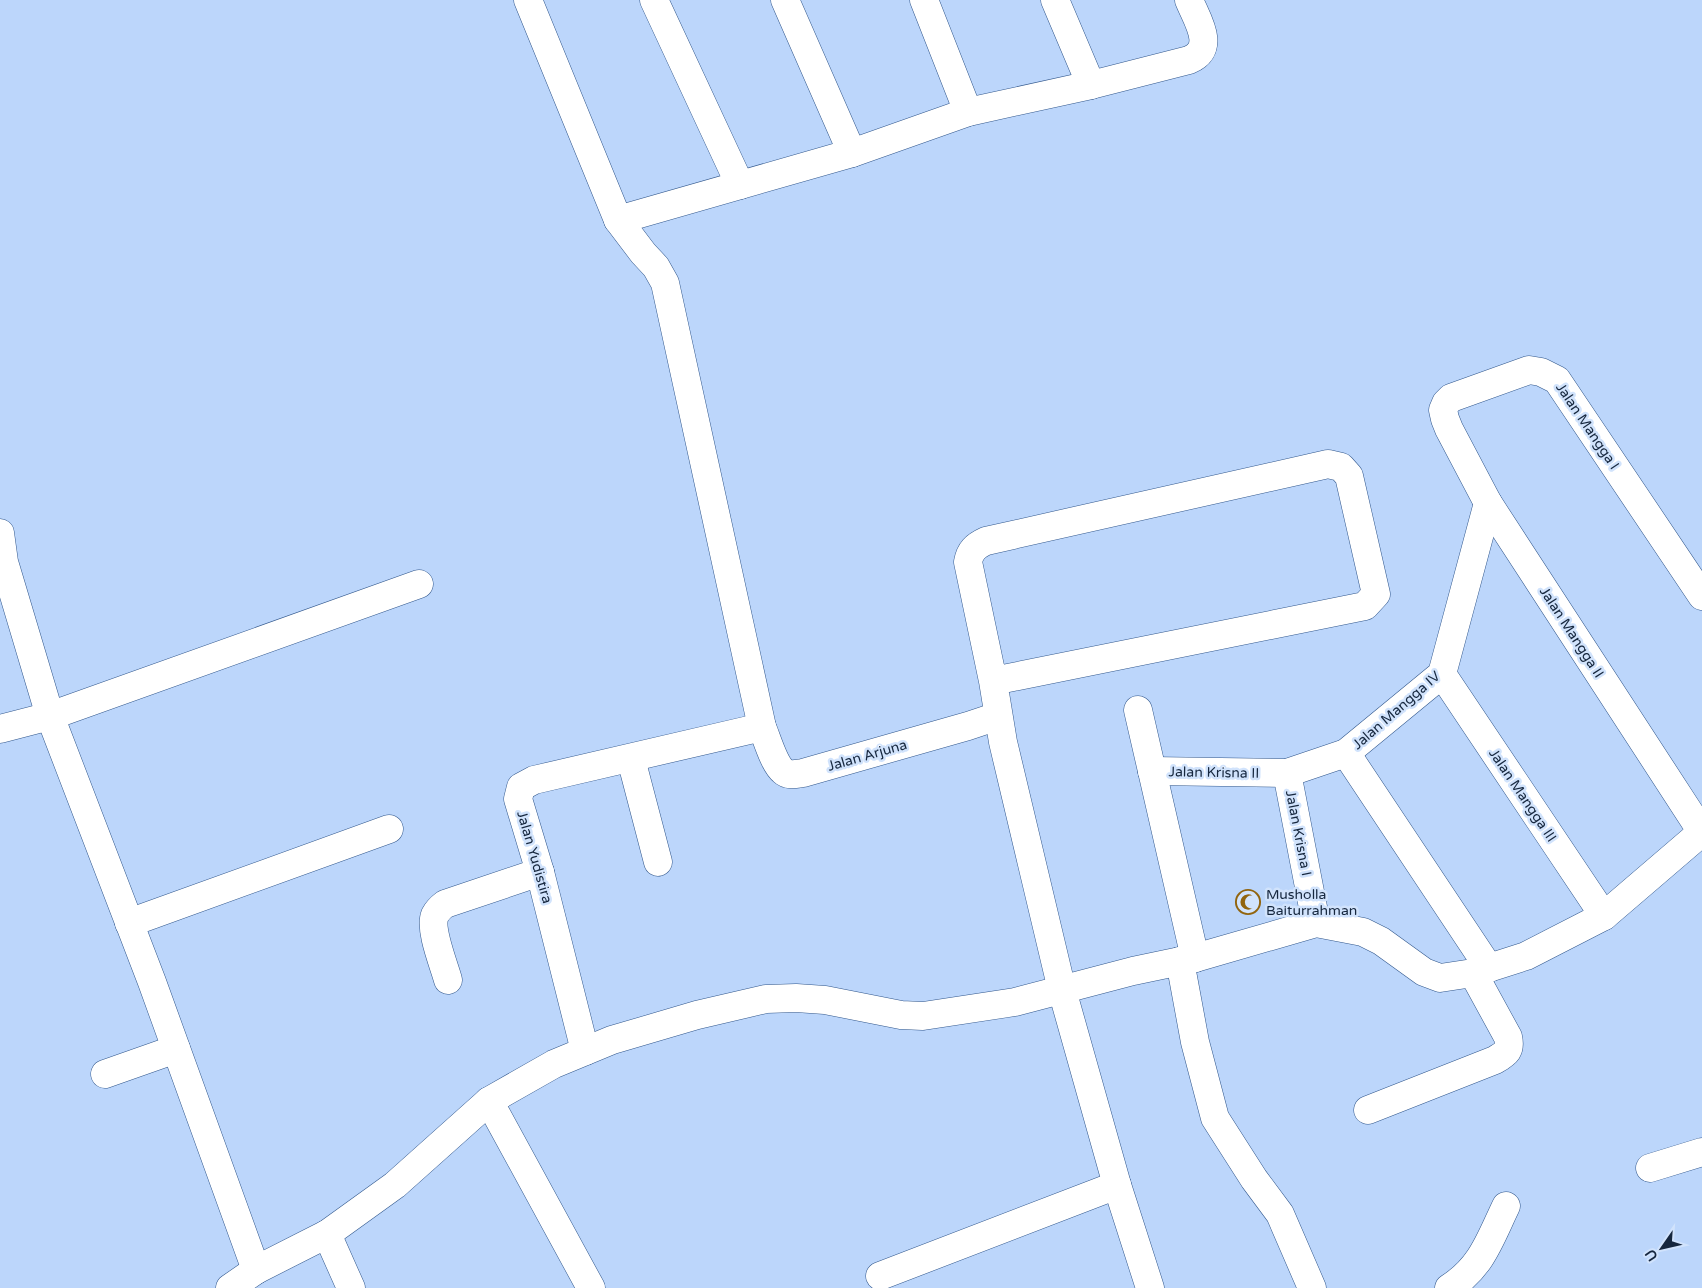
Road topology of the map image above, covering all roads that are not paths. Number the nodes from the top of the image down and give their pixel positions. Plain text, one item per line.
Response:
1 (528, 0) edge
2 (654, 0) edge
3 (785, 0) edge
4 (924, 0) edge
5 (1055, 0) edge
6 (1189, 0) edge
7 (1091, 85) junction
8 (968, 112) junction
9 (852, 153) junction
10 (740, 185) junction
11 (618, 220) junction
12 (1449, 429) joint
13 (1488, 503) junction
14 (0, 533) edge
15 (419, 584) dead end
16 (1702, 596) edge
17 (1442, 674) junction
18 (993, 682) junction
19 (1138, 710) dead end
20 (50, 716) junction
21 (998, 716) junction
22 (762, 728) junction
23 (0, 729) edge
24 (1346, 754) junction
25 (631, 758) junction
26 (1152, 771) junction
27 (1287, 773) junction
28 (389, 829) dead end
29 (1702, 832) edge
30 (658, 862) dead end
31 (540, 872) junction
32 (1604, 916) junction
33 (129, 923) junction
34 (1316, 923) junction
35 (1188, 960) junction
36 (1481, 970) junction
37 (448, 980) dead end
38 (1062, 990) junction
39 (176, 1048) junction
40 (585, 1051) junction
41 (104, 1074) dead end
42 (489, 1101) junction
43 (1368, 1110) dead end
44 (1702, 1152) edge
45 (1650, 1168) dead end
46 (1116, 1185) junction
47 (1506, 1206) dead end
48 (327, 1234) junction
49 (256, 1270) junction
50 (880, 1276) dead end
51 (230, 1288) edge
52 (351, 1288) edge
53 (592, 1288) edge
54 (1150, 1288) edge
55 (1312, 1288) edge
56 (1449, 1288) edge

1 - 11 street
2 - 10 street
3 - 9 street
4 - 8 street
5 - 7 street
6 - 7 street
7 - 8 street
8 - 9 street
9 - 10 street
10 - 11 street
11 - 22 street
12 - 13 street, Jalan Mangga II
12 - 16 street, Jalan Mangga I
13 - 17 street, Jalan Mangga IV
13 - 29 street, Jalan Mangga II
14 - 20 street
15 - 20 street
17 - 24 street, Jalan Mangga IV
17 - 32 street, Jalan Mangga III
18 - 18 street
18 - 21 street
19 - 26 street
20 - 23 street
20 - 33 street
21 - 22 street, Jalan Arjuna
21 - 38 street
22 - 25 street, Jalan Yudistira
24 - 27 street, Jalan Krisna II
24 - 36 street, Jalan Mangga IV
25 - 30 street
25 - 31 street, Jalan Yudistira
26 - 27 street, Jalan Krisna II
26 - 35 street, Jalan Krisna II
27 - 34 street, Jalan Krisna I
28 - 33 street
29 - 32 street
31 - 37 street
31 - 40 street, Jalan Yudistira
32 - 36 street
33 - 39 street
34 - 35 street
34 - 36 street
35 - 38 street
35 - 55 street, Jalan Krisna II
36 - 43 street, Jalan Mangga IV
38 - 40 street
38 - 46 street
39 - 41 street
39 - 49 street
40 - 42 street
42 - 48 street
42 - 53 street
44 - 45 street
46 - 50 street
46 - 54 street
47 - 56 street
48 - 49 street
48 - 52 street
49 - 51 street

